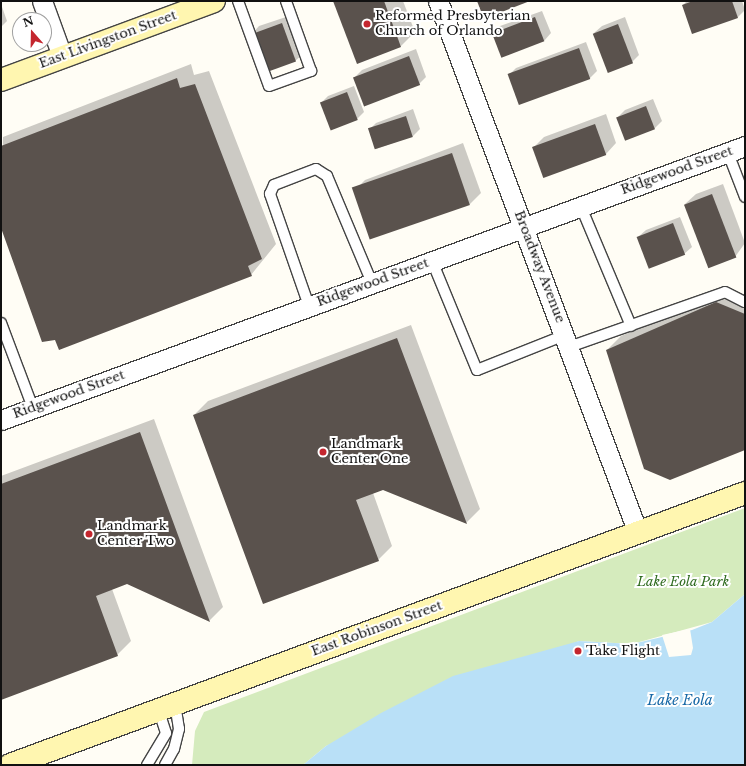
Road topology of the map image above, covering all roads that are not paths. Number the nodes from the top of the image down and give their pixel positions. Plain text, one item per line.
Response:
1 (42, 1) edge
2 (214, 1) edge
3 (238, 1) edge
4 (286, 1) edge
5 (438, 1) edge
6 (62, 56) junction
7 (1, 80) edge
8 (736, 149) edge
9 (745, 197) edge
10 (581, 207) junction
11 (524, 228) junction
12 (432, 261) junction
13 (372, 283) junction
14 (745, 302) edge
15 (309, 306) junction
16 (1, 323) edge
17 (631, 326) junction
18 (567, 341) junction
19 (33, 408) junction
20 (1, 420) edge
21 (745, 493) edge
22 (638, 533) junction
23 (166, 706) junction
24 (10, 765) edge
25 (147, 765) edge
26 (165, 765) edge

1 - 6 street
2 - 6 main road, East Livingston Street
3 - 4 lane
5 - 11 street, Broadway Avenue
6 - 7 main road, East Livingston Street
8 - 9 lane
8 - 10 street, Ridgewood Street
10 - 11 street, Ridgewood Street
10 - 17 lane
11 - 12 street, Ridgewood Street
11 - 18 street, Broadway Avenue
12 - 13 street, Ridgewood Street
12 - 18 lane
13 - 15 street, Ridgewood Street
13 - 15 lane
14 - 17 lane
15 - 19 street, Ridgewood Street
16 - 19 lane
17 - 18 lane
18 - 22 street, Broadway Avenue
19 - 20 street, Ridgewood Street
21 - 22 main road, East Robinson Street
22 - 23 main road, East Robinson Street
23 - 24 main road, East Robinson Street
23 - 25 lane
23 - 26 lane

